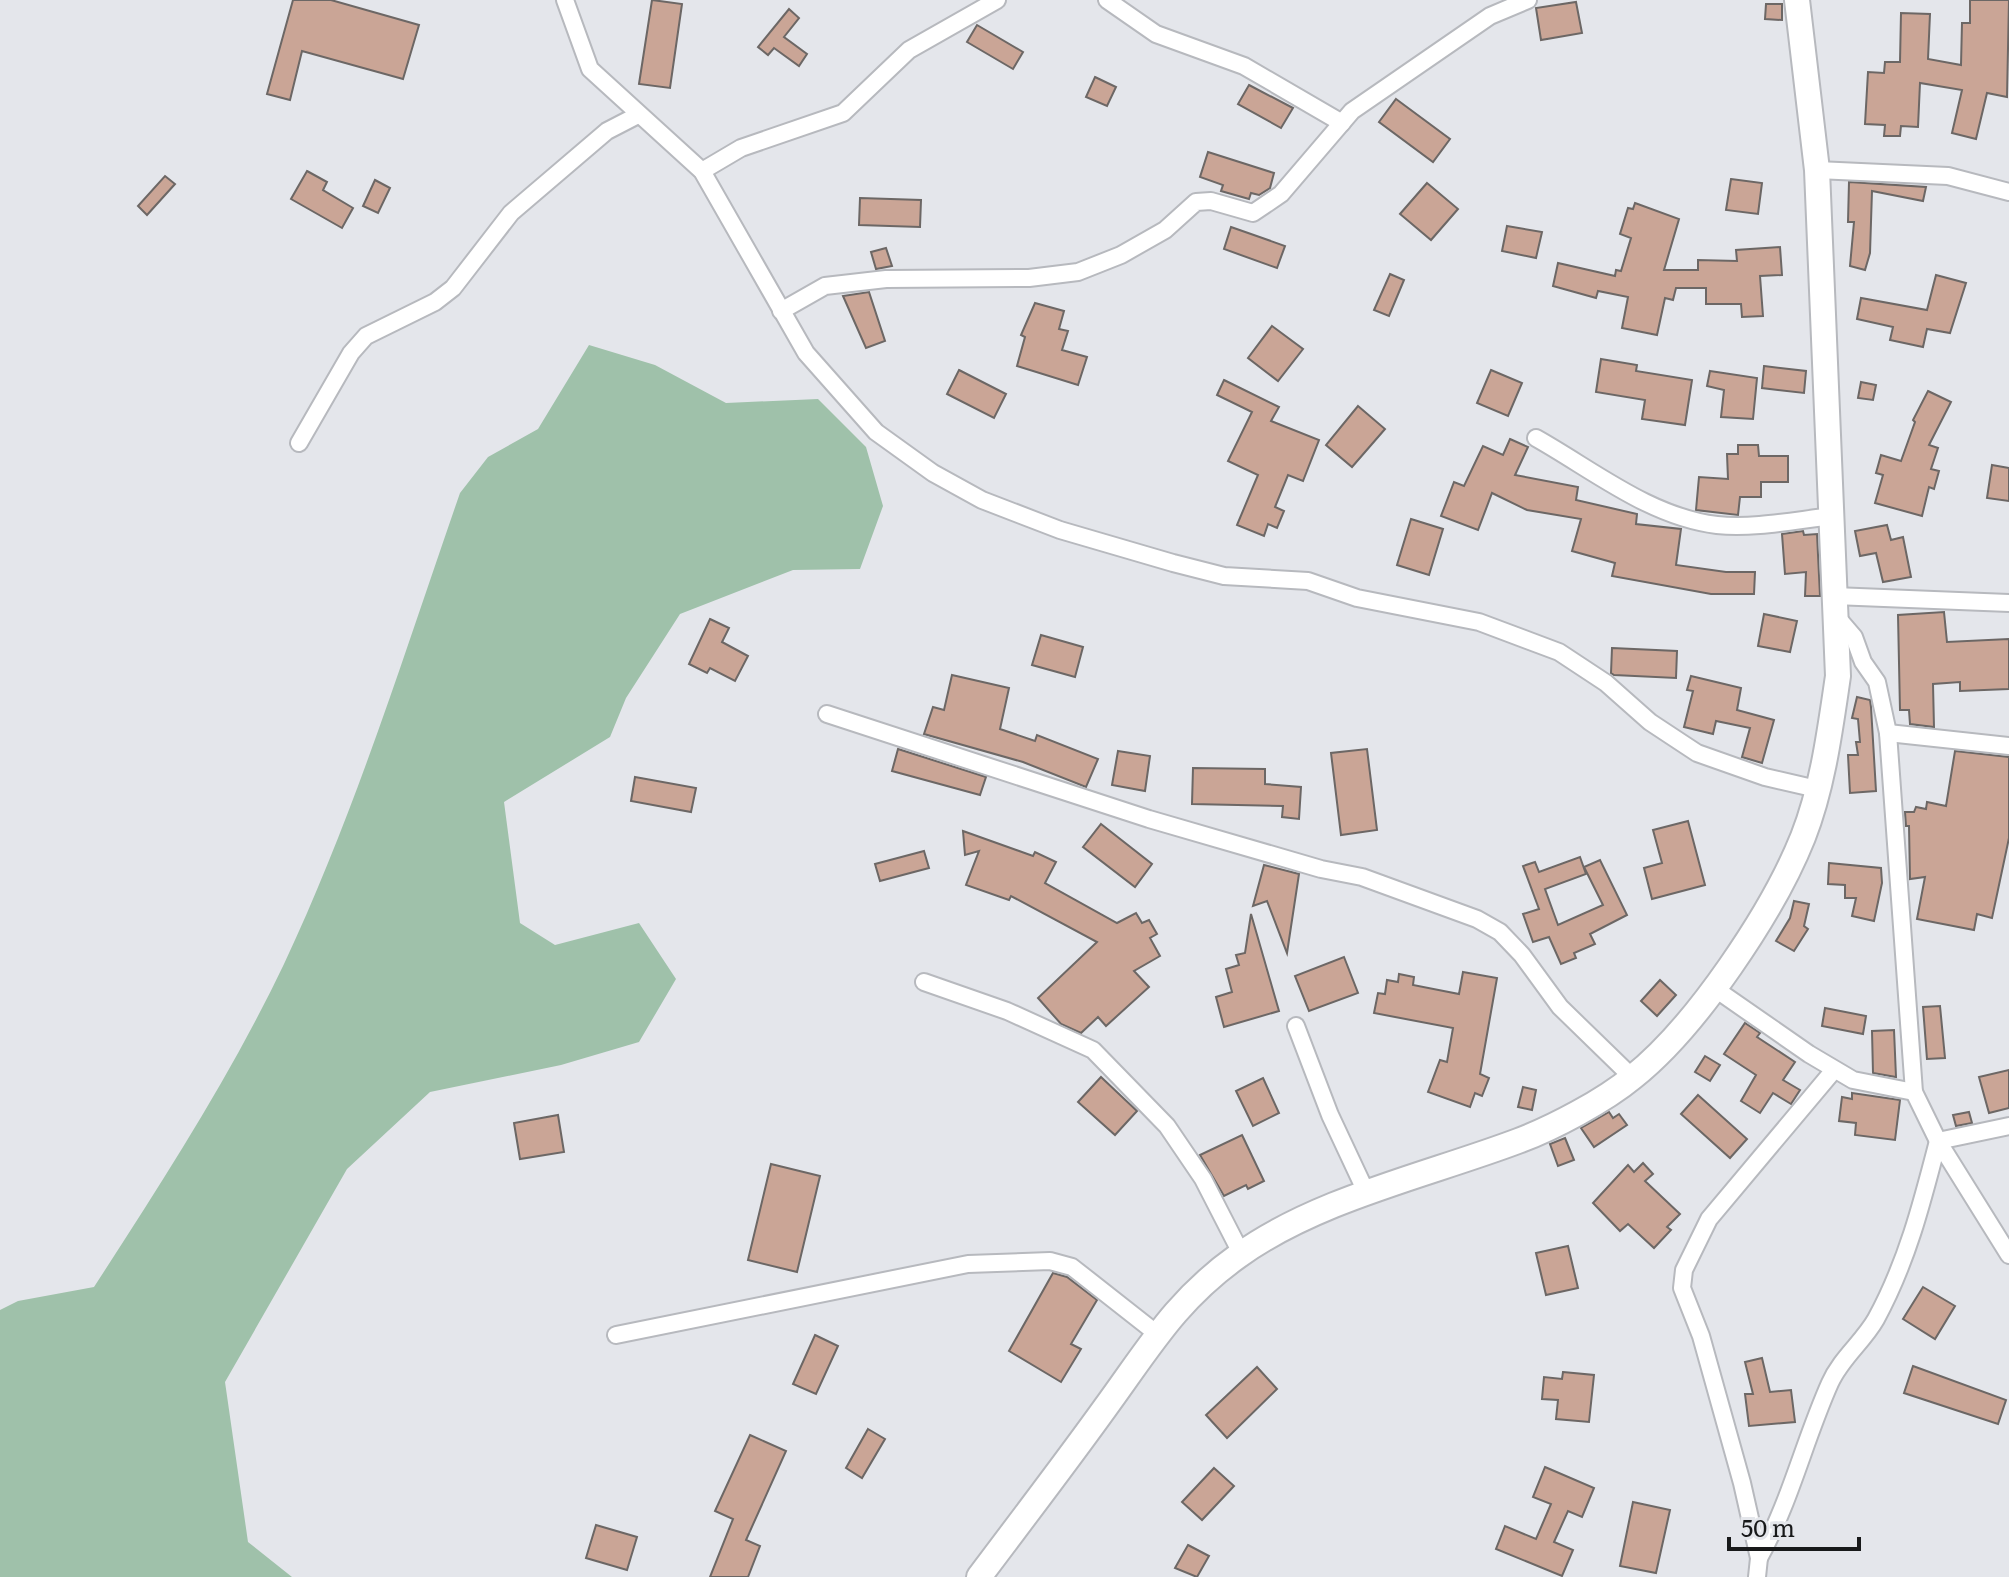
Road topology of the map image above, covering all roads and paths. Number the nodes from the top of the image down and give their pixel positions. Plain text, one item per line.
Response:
1 (565, 0) edge
2 (997, 0) edge
3 (1107, 0) edge
4 (1528, 0) edge
5 (1797, 0) edge
6 (638, 115) junction
7 (1342, 123) junction
8 (1817, 170) junction
9 (702, 171) junction
10 (2009, 192) edge
11 (781, 311) junction
12 (1536, 438) dead end
13 (299, 443) dead end
14 (1833, 516) junction
15 (2009, 603) edge
16 (1835, 605) junction
17 (827, 714) dead end
18 (1888, 733) junction
19 (2009, 746) edge
20 (1817, 789) junction
21 (924, 982) dead end
22 (1714, 988) junction
23 (1296, 1026) dead end
24 (1834, 1070) junction
25 (1633, 1078) junction
26 (1914, 1092) junction
27 (2009, 1126) edge
28 (1938, 1141) junction
29 (1367, 1194) junction
30 (1241, 1253) junction
31 (2009, 1255) edge
32 (1156, 1333) junction
33 (616, 1335) dead end
34 (1759, 1558) junction
35 (979, 1577) edge
36 (1757, 1577) edge

1 - 6 street
2 - 9 street
3 - 7 street
4 - 7 street
5 - 8 main road
6 - 9 street
6 - 13 street
7 - 11 street
8 - 10 street
8 - 14 main road
9 - 11 street
11 - 20 street
12 - 14 street
14 - 16 main road
15 - 16 street
16 - 18 street
16 - 20 main road
17 - 25 street
18 - 19 street
18 - 26 street
20 - 22 main road
21 - 30 street
22 - 24 street
22 - 25 main road
23 - 29 street
24 - 26 street
24 - 34 street
25 - 29 main road
26 - 28 street
27 - 28 street
28 - 31 street
28 - 34 street
29 - 30 main road
30 - 32 main road
32 - 33 street
32 - 35 main road
34 - 36 street

